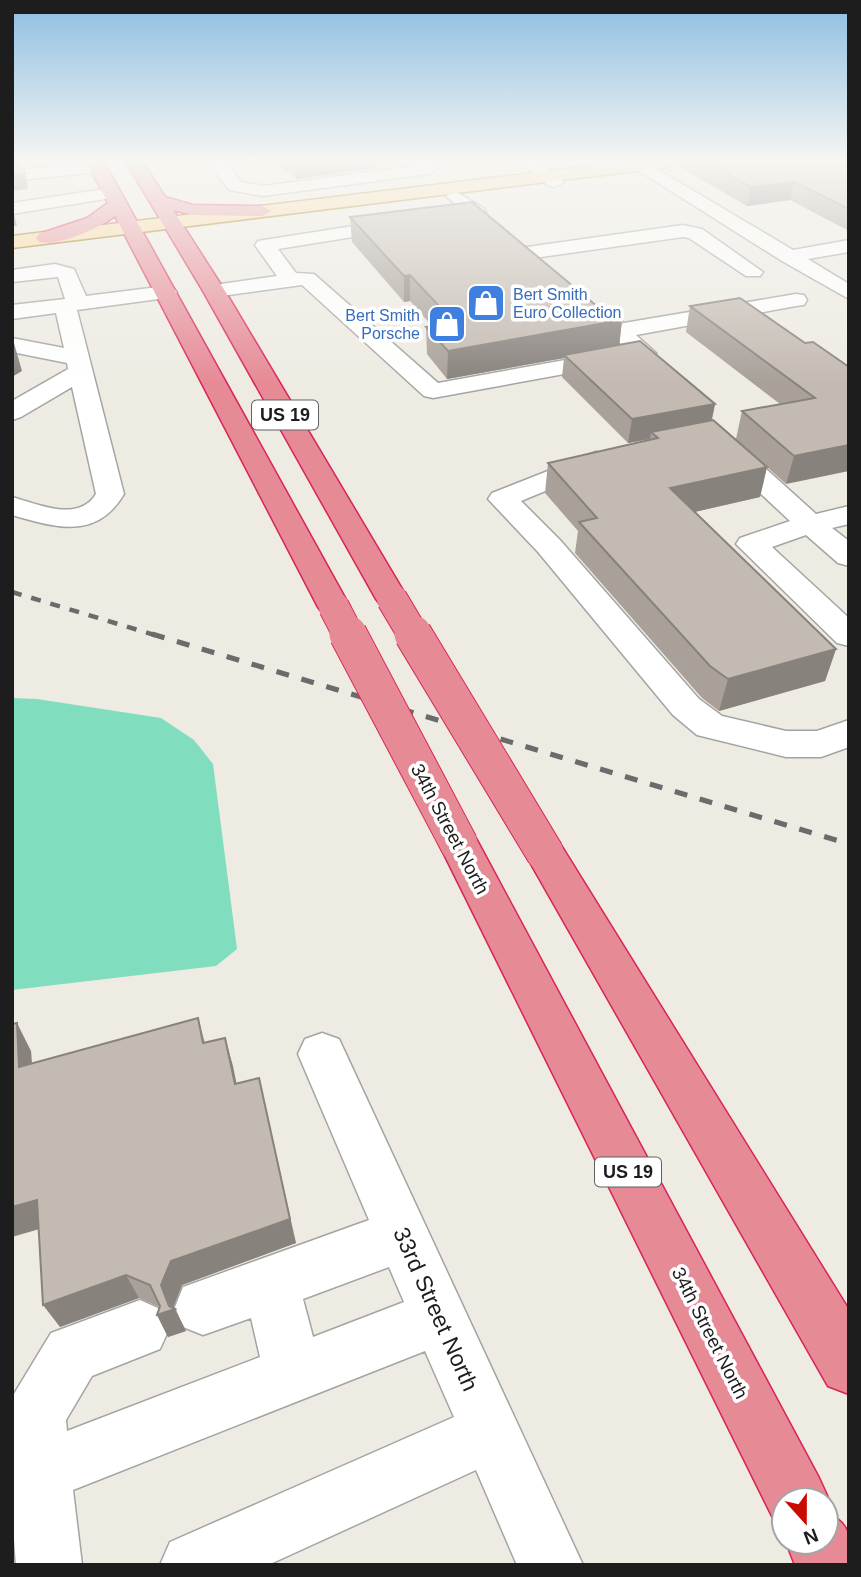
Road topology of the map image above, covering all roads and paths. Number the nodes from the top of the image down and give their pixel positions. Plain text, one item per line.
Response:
1 (53, 236) edge
2 (80, 236) edge
3 (111, 236) edge
4 (134, 236) edge
5 (180, 236) edge
6 (335, 236) edge
7 (645, 236) edge
8 (699, 236) edge
9 (755, 236) edge
10 (324, 237) joint
11 (46, 238) junction
12 (12, 242) edge
13 (845, 250) edge
14 (12, 253) edge
15 (796, 260) junction
16 (547, 270) edge
17 (753, 272) junction
18 (12, 276) edge
19 (290, 281) junction
20 (214, 291) junction
21 (166, 292) junction
22 (849, 293) edge
23 (71, 304) junction
24 (12, 312) edge
25 (597, 314) edge
26 (618, 331) junction
27 (12, 345) edge
28 (79, 365) junction
29 (12, 412) edge
30 (701, 439) edge
31 (625, 454) edge
32 (12, 506) edge
33 (849, 515) edge
34 (810, 524) junction
35 (849, 557) edge
36 (849, 636) edge
37 (849, 732) edge
38 (322, 1054) dead end
39 (403, 1235) junction
40 (271, 1283) junction
41 (203, 1307) dead end
42 (440, 1317) junction
43 (140, 1329) dead end
44 (849, 1365) edge
45 (293, 1373) junction
46 (491, 1432) junction
47 (26, 1462) edge
48 (790, 1486) edge
49 (49, 1565) edge
50 (193, 1565) edge
51 (550, 1565) edge

1 - 11 highway
2 - 11 main road
3 - 14 main road
4 - 21 highway, 34th Street North / US 19
5 - 20 highway, US 19
6 - 10 street
7 - 16 street
8 - 17 street
9 - 15 street
10 - 19 street
11 - 12 main road
13 - 15 street
15 - 17 street
15 - 22 street
17 - 26 street
18 - 23 street
19 - 20 street
19 - 26 street
20 - 44 highway, US 19, bridge
21 - 23 street
21 - 48 highway, 34th Street North / US 19, bridge
23 - 24 street
23 - 28 street
25 - 26 street
27 - 28 street
28 - 29 street
28 - 32 street
30 - 34 street
31 - 37 street
33 - 34 street
34 - 35 street
34 - 36 street
38 - 39 street, 33rd Street North
39 - 40 street
39 - 42 street, 33rd Street North
40 - 41 street
40 - 45 street
42 - 45 street
42 - 46 street, 33rd Street North
43 - 47 street
45 - 47 street
46 - 50 street
46 - 51 street, 33rd Street North
47 - 49 street

